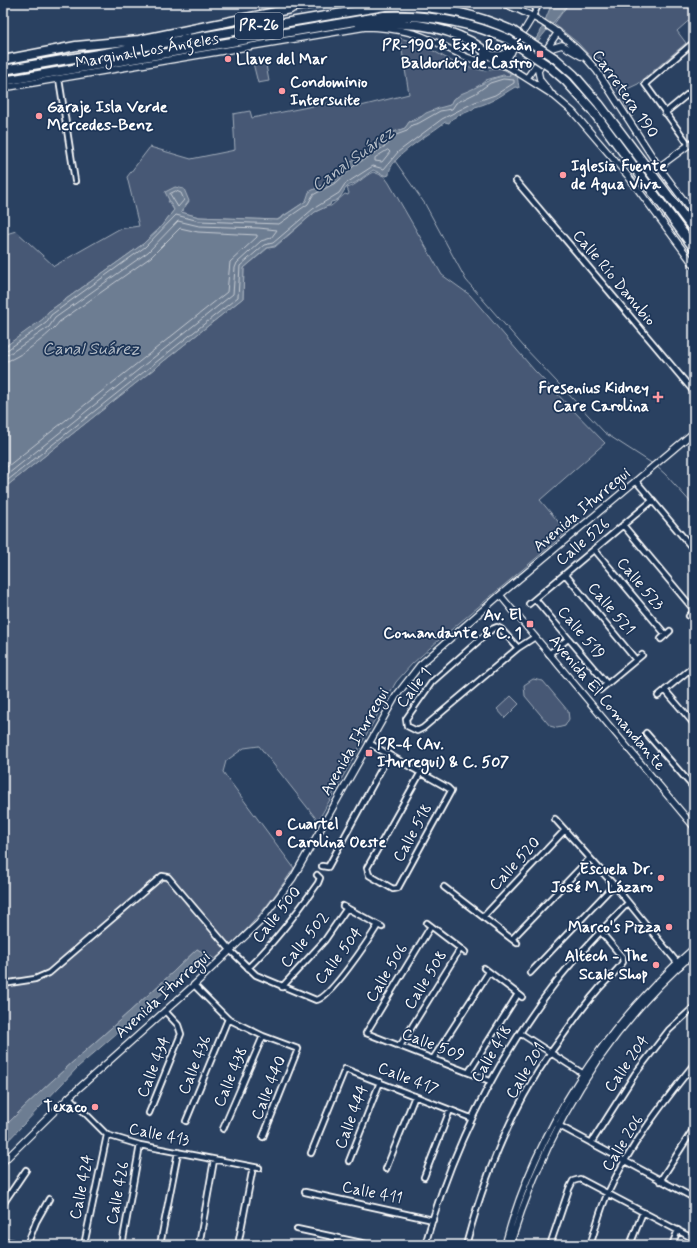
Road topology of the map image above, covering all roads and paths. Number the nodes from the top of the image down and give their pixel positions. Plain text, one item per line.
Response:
1 (298, 3) edge
2 (314, 3) edge
3 (326, 3) edge
4 (502, 3) edge
5 (539, 3) edge
6 (290, 9) junction
7 (533, 16) junction
8 (334, 23) junction
9 (556, 31) junction
10 (694, 42) edge
11 (486, 51) junction
12 (510, 52) junction
13 (494, 56) junction
14 (587, 59) junction
15 (3, 60) edge
16 (479, 62) junction
17 (507, 65) junction
18 (3, 70) edge
19 (528, 79) junction
20 (59, 80) junction
21 (3, 81) edge
22 (3, 88) edge
23 (694, 89) edge
24 (553, 95) junction
25 (666, 113) junction
26 (694, 141) edge
27 (689, 145) junction
28 (659, 167) junction
29 (75, 181) dead end
30 (516, 181) dead end
31 (694, 214) edge
32 (694, 230) edge
33 (694, 248) edge
34 (694, 265) edge
35 (694, 392) edge
36 (694, 432) edge
37 (636, 481) junction
38 (653, 500) junction
39 (623, 525) junction
40 (594, 549) junction
41 (694, 550) edge
42 (565, 574) junction
43 (500, 595) junction
44 (535, 599) junction
45 (529, 604) dead end
46 (694, 610) edge
47 (689, 616) dead end
48 (670, 631) dead end
49 (666, 635) junction
50 (534, 637) junction
51 (568, 639) junction
52 (661, 639) dead end
53 (518, 648) junction
54 (549, 654) junction
55 (642, 655) dead end
56 (636, 660) junction
57 (694, 666) edge
58 (607, 684) junction
59 (600, 690) dead end
60 (665, 690) junction
61 (658, 696) dead end
62 (694, 724) edge
63 (646, 732) dead end
64 (368, 743) junction
65 (389, 756) junction
66 (421, 772) junction
67 (694, 788) edge
68 (555, 819) dead end
69 (694, 827) edge
70 (565, 830) junction
71 (589, 859) junction
72 (322, 866) dead end
73 (317, 875) dead end
74 (614, 886) junction
75 (444, 887) dead end
76 (627, 904) junction
77 (484, 916) junction
78 (427, 923) dead end
79 (380, 926) joint
80 (431, 926) junction
81 (601, 932) junction
82 (512, 939) junction
83 (517, 943) dead end
84 (694, 948) edge
85 (231, 951) junction
86 (694, 953) edge
87 (678, 964) junction
88 (248, 968) junction
89 (484, 968) dead end
90 (489, 972) junction
91 (530, 973) dead end
92 (3, 984) edge
93 (194, 986) junction
94 (282, 987) junction
95 (518, 994) junction
96 (522, 997) dead end
97 (694, 1007) edge
98 (165, 1011) junction
99 (228, 1019) junction
100 (520, 1033) junction
101 (366, 1034) joint
102 (263, 1036) junction
103 (400, 1046) junction
104 (550, 1053) junction
105 (433, 1059) junction
106 (694, 1064) edge
107 (469, 1072) junction
108 (585, 1075) junction
109 (490, 1081) junction
110 (380, 1082) junction
111 (415, 1096) junction
112 (70, 1097) junction
113 (450, 1110) junction
114 (149, 1113) dead end
115 (471, 1118) junction
116 (186, 1121) dead end
117 (556, 1125) junction
118 (694, 1128) edge
119 (224, 1129) dead end
120 (107, 1135) junction
121 (263, 1137) dead end
122 (591, 1143) junction
123 (140, 1145) junction
124 (178, 1152) junction
125 (311, 1153) dead end
126 (214, 1160) junction
127 (349, 1161) dead end
128 (3, 1162) edge
129 (625, 1162) junction
130 (253, 1167) junction
131 (259, 1168) dead end
132 (386, 1169) dead end
133 (26, 1170) dead end
134 (424, 1177) dead end
135 (660, 1181) junction
136 (305, 1192) dead end
137 (607, 1194) junction
138 (694, 1197) edge
139 (49, 1199) dead end
140 (3, 1204) edge
141 (643, 1212) junction
142 (433, 1220) junction
143 (297, 1229) dead end
144 (678, 1230) junction
145 (694, 1239) edge
146 (3, 1241) edge
147 (23, 1244) edge
148 (27, 1245) edge
149 (84, 1245) edge
150 (122, 1245) edge
151 (160, 1245) edge
152 (199, 1245) edge
153 (238, 1245) edge
154 (371, 1245) edge
155 (425, 1245) edge
156 (466, 1245) edge
157 (505, 1245) edge
158 (510, 1245) edge
159 (550, 1245) edge
160 (590, 1245) edge
161 (630, 1245) edge
162 (672, 1245) edge

1 - 2 street
1 - 6 street
3 - 6 street
4 - 7 street, Carretera 190
5 - 7 street
6 - 15 highway
7 - 9 street, Carretera 190
7 - 12 street
8 - 11 highway
8 - 21 highway, PR-26
8 - 33 highway, PR-26, bridge
9 - 14 street, Carretera 190
9 - 19 street
10 - 25 street
11 - 13 highway
11 - 16 highway
12 - 13 highway
12 - 17 street
13 - 17 highway
14 - 24 street
14 - 28 street, Carretera 190
16 - 17 street, Marginal Los Ángeles
16 - 20 street, Marginal Los Ángeles
17 - 19 street
18 - 32 highway, PR-26, bridge
19 - 24 street
20 - 22 street, Marginal Los Ángeles
20 - 29 street
23 - 25 street
24 - 34 street
25 - 27 street
26 - 27 street
27 - 28 street
28 - 31 street, Carretera 190
30 - 35 street, Calle Río Danubio
36 - 37 street, Avenida Iturregui
37 - 38 street
37 - 43 street, Avenida Iturregui
38 - 39 street, Calle 526
38 - 41 street
39 - 40 street, Calle 526
39 - 46 street
40 - 42 street, Calle 526
40 - 49 street, Calle 523
42 - 44 street, Calle 526
42 - 56 street, Calle 521
43 - 50 street, Avenida El Comandante
43 - 64 street, Avenida Iturregui
44 - 45 street, Calle 526
44 - 51 street, Calle 519
46 - 47 street
48 - 49 street
49 - 52 street
50 - 53 street, Calle 1
50 - 54 street, Avenida El Comandante
51 - 54 street
51 - 58 street, Calle 519
53 - 53 street, Calle 1
54 - 69 street, Avenida El Comandante
55 - 56 street
56 - 58 street
57 - 60 street
58 - 59 street
60 - 61 street
60 - 62 street
63 - 67 street
64 - 65 street
64 - 85 street, Avenida Iturregui
65 - 66 street
65 - 72 street
66 - 66 street, Calle 518
68 - 70 street
70 - 71 street
70 - 77 street, Calle 520
71 - 74 street
71 - 82 street
73 - 88 street, Calle 500
74 - 76 street
74 - 91 street
75 - 77 street
76 - 81 street, Calle 418
76 - 87 street
77 - 82 street
78 - 80 street
79 - 94 street, Calle 504
79 - 94 street, Calle 502
80 - 101 street, Calle 506
80 - 103 street, Calle 508
81 - 100 street, Calle 418
81 - 104 street, Calle 201
82 - 83 street
84 - 87 street
85 - 88 street
85 - 92 street
85 - 93 street, Avenida Iturregui
86 - 87 street
87 - 108 street
88 - 94 street
89 - 90 street
90 - 95 street
90 - 105 street
93 - 98 street, Avenida Iturregui
93 - 99 street
95 - 96 street
95 - 107 street
97 - 122 street, Calle 204
98 - 112 street, Avenida Iturregui
98 - 114 street, Calle 434
99 - 102 street
99 - 116 street, Calle 436
100 - 104 street
100 - 109 street, Calle 418
101 - 103 street, Calle 509
102 - 119 street, Calle 438
102 - 121 street, Calle 440
103 - 105 street, Calle 509
104 - 108 street
104 - 156 street, Calle 201
105 - 107 street, Calle 509
106 - 129 street, Calle 206
107 - 109 street, Calle 509
108 - 117 street
109 - 115 street, Calle 418
110 - 111 street, Calle 417
110 - 125 street, Calle 417
110 - 127 street, Calle 444
111 - 113 street, Calle 417
111 - 132 street
112 - 120 street, Calle 413
112 - 128 street, Avenida Iturregui
113 - 115 street, Calle 417
113 - 134 street
115 - 142 street, Calle 418
117 - 122 street
117 - 157 street
117 - 158 street
118 - 135 street
120 - 123 street, Calle 413
120 - 149 street, Calle 424
122 - 129 street
123 - 124 street, Calle 413
123 - 150 street, Calle 426
124 - 126 street, Calle 413
124 - 151 street
126 - 130 street, Calle 413
126 - 152 street
129 - 135 street
129 - 137 street, Calle 206
130 - 131 street, Calle 413
130 - 153 street
133 - 140 street
135 - 138 street
136 - 142 street, Calle 411
137 - 141 street
137 - 159 street
137 - 160 street, Calle 206
139 - 148 street
141 - 144 street
141 - 161 street
142 - 155 street, Calle 418
143 - 154 street
144 - 145 street
144 - 162 street
146 - 147 street
147 - 148 street

